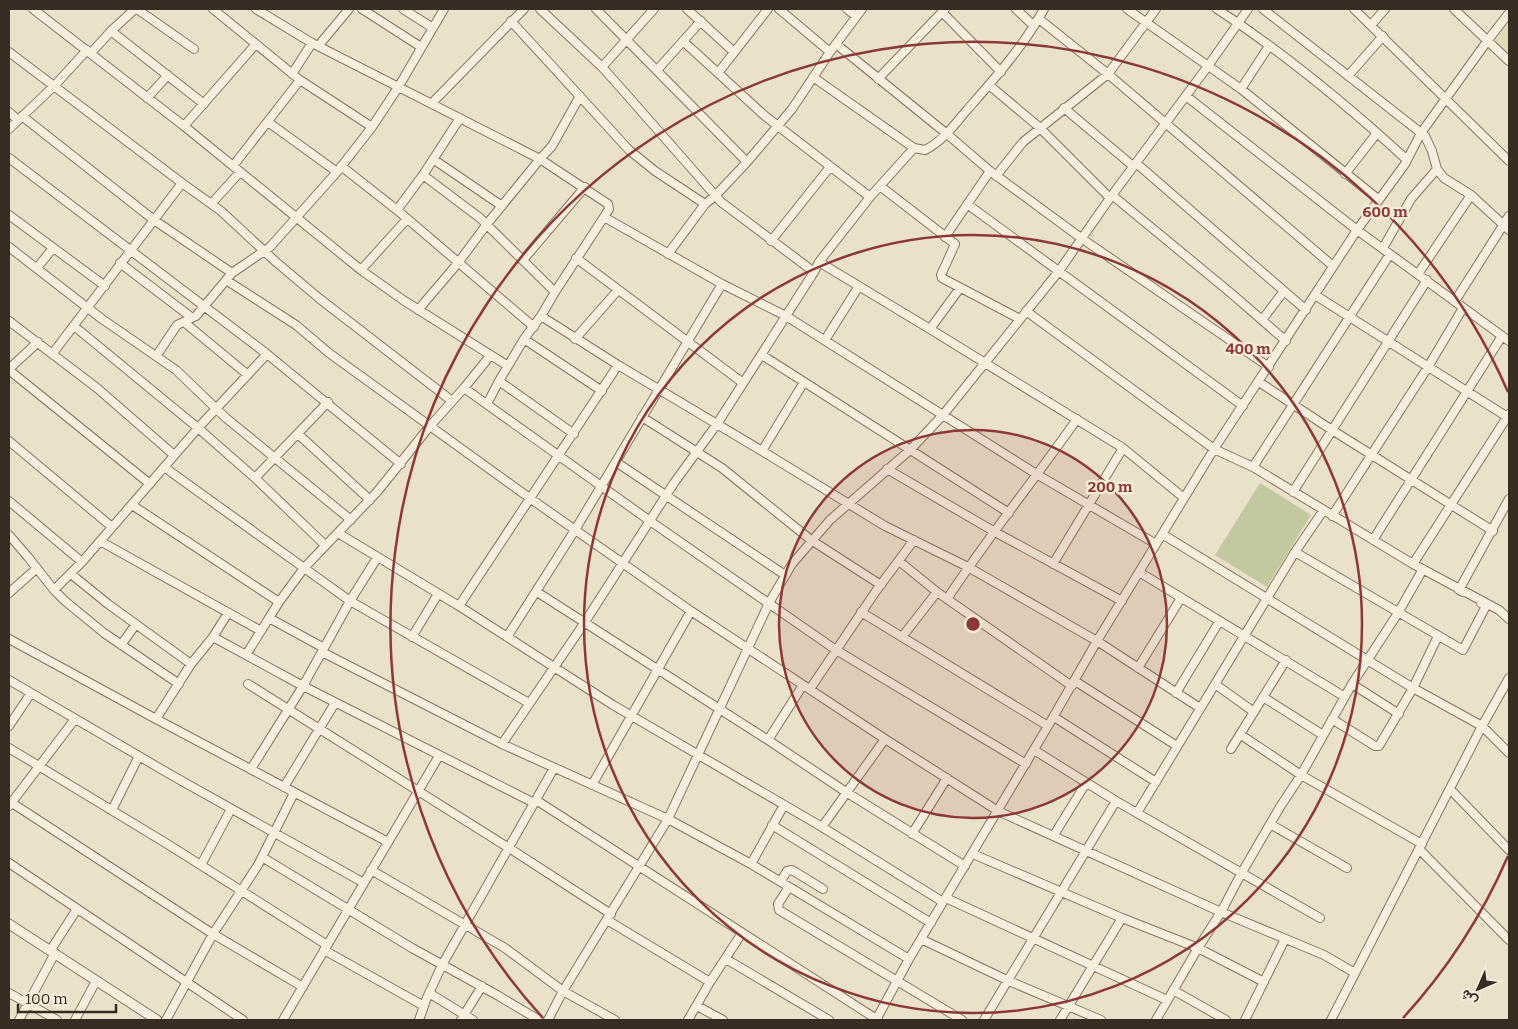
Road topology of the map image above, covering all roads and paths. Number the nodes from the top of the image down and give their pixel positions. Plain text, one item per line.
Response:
1 (33, 9) edge
2 (136, 9) edge
3 (214, 9) edge
4 (256, 9) edge
5 (349, 9) edge
6 (362, 9) edge
7 (403, 9) edge
8 (444, 9) edge
9 (524, 9) edge
10 (540, 9) edge
11 (596, 9) edge
12 (654, 9) edge
13 (688, 9) edge
14 (768, 9) edge
15 (779, 9) edge
16 (847, 9) edge
17 (862, 9) edge
18 (1016, 9) edge
19 (1044, 9) edge
20 (1127, 9) edge
21 (1156, 9) edge
22 (1218, 9) edge
23 (1248, 9) edge
24 (1263, 9) edge
25 (1354, 9) edge
26 (1385, 9) edge
27 (1454, 9) edge
28 (944, 10) edge
29 (1509, 13) edge
30 (856, 16) junction
31 (1039, 18) junction
32 (511, 21) junction
33 (701, 22) junction
34 (1146, 22) junction
35 (1238, 23) junction
36 (1371, 25) junction
37 (1034, 26) junction
38 (433, 28) junction
39 (111, 31) junction
40 (1383, 36) junction
41 (627, 39) junction
42 (1488, 40) junction
43 (684, 42) junction
44 (256, 44) junction
45 (316, 44) junction
46 (836, 44) junction
47 (1270, 46) junction
48 (421, 47) junction
49 (194, 49) dead end
50 (9, 52) edge
51 (89, 52) junction
52 (734, 52) junction
53 (830, 52) junction
54 (1509, 61) edge
55 (1208, 66) junction
56 (602, 67) junction
57 (658, 69) junction
58 (1001, 72) junction
59 (718, 73) junction
60 (292, 74) junction
61 (1108, 74) junction
62 (168, 75) junction
63 (1348, 76) junction
64 (813, 77) junction
65 (878, 79) junction
66 (300, 80) junction
67 (54, 85) junction
68 (989, 85) junction
69 (398, 86) junction
70 (1241, 89) junction
71 (580, 96) junction
72 (1186, 96) junction
73 (147, 98) junction
74 (1445, 99) junction
75 (204, 104) junction
76 (432, 104) junction
77 (1064, 108) junction
78 (9, 112) edge
79 (20, 118) junction
80 (460, 118) junction
81 (268, 122) junction
82 (1166, 124) junction
83 (184, 126) junction
84 (778, 126) junction
85 (372, 127) junction
86 (1039, 127) junction
87 (9, 129) edge
88 (1421, 132) junction
89 (1377, 133) junction
90 (947, 134) junction
91 (914, 148) junction
92 (9, 158) edge
93 (433, 159) junction
94 (540, 159) junction
95 (1406, 159) junction
96 (1509, 161) edge
97 (747, 162) junction
98 (1134, 165) junction
99 (233, 166) junction
100 (830, 167) junction
101 (339, 169) junction
102 (1436, 169) junction
103 (240, 172) junction
104 (993, 173) junction
105 (1346, 174) junction
106 (423, 175) junction
107 (182, 183) junction
108 (880, 186) junction
109 (585, 187) junction
110 (1471, 195) junction
111 (715, 196) junction
112 (870, 197) junction
113 (1111, 197) junction
114 (1378, 199) junction
115 (212, 204) junction
116 (704, 204) junction
117 (967, 204) junction
118 (502, 206) junction
119 (397, 210) junction
120 (9, 215) edge
121 (1509, 216) edge
122 (604, 217) junction
123 (298, 218) junction
124 (407, 219) junction
125 (154, 220) junction
126 (487, 224) junction
127 (1506, 227) edge
128 (1357, 230) junction
129 (945, 237) junction
130 (1081, 238) junction
131 (771, 241) junction
132 (9, 247) edge
133 (53, 248) junction
134 (1383, 248) junction
135 (131, 250) junction
136 (266, 251) junction
137 (668, 254) junction
138 (1390, 254) junction
139 (576, 258) junction
140 (523, 260) junction
141 (819, 262) junction
142 (120, 263) junction
143 (458, 263) junction
144 (1333, 266) junction
145 (37, 268) junction
146 (361, 270) junction
147 (1058, 270) junction
148 (814, 272) junction
149 (1418, 274) junction
150 (229, 276) junction
151 (1427, 280) junction
152 (722, 284) junction
153 (105, 286) junction
154 (859, 286) junction
155 (960, 288) junction
156 (618, 290) junction
157 (1284, 291) junction
158 (555, 292) junction
159 (1315, 295) junction
160 (1455, 301) junction
161 (205, 306) junction
162 (88, 308) junction
163 (1463, 308) junction
164 (418, 310) junction
165 (1306, 310) junction
166 (1026, 311) junction
167 (541, 316) junction
168 (786, 316) junction
169 (191, 317) junction
170 (1350, 317) junction
171 (1020, 319) junction
172 (9, 320) edge
173 (1262, 320) junction
174 (184, 322) junction
175 (74, 326) junction
176 (534, 328) junction
177 (930, 328) junction
178 (524, 339) junction
179 (575, 339) junction
180 (1506, 339) edge
181 (825, 340) junction
182 (1286, 341) junction
183 (38, 342) junction
184 (688, 342) junction
185 (1388, 342) junction
186 (53, 353) junction
187 (267, 354) junction
188 (157, 355) junction
189 (762, 355) junction
190 (490, 356) junction
191 (985, 363) junction
192 (508, 366) junction
193 (618, 366) junction
194 (1269, 367) junction
195 (1428, 367) junction
196 (9, 369) edge
197 (248, 375) junction
198 (499, 381) junction
199 (804, 382) junction
200 (1259, 382) junction
201 (744, 383) junction
202 (464, 388) junction
203 (658, 390) junction
204 (602, 391) junction
205 (1467, 392) junction
206 (452, 401) junction
207 (328, 402) junction
208 (487, 404) junction
209 (1293, 404) junction
210 (1243, 406) junction
211 (217, 409) junction
212 (943, 415) junction
213 (1508, 415) edge
214 (642, 418) junction
215 (1077, 419) junction
216 (717, 424) junction
217 (430, 426) junction
218 (198, 428) junction
219 (1332, 430) junction
220 (298, 434) junction
221 (574, 434) junction
222 (9, 441) edge
223 (1123, 448) junction
224 (1214, 449) junction
225 (910, 450) junction
226 (762, 451) junction
227 (697, 452) junction
228 (560, 455) junction
229 (1372, 455) junction
230 (174, 456) junction
231 (275, 458) junction
232 (616, 462) junction
233 (401, 464) junction
234 (164, 467) junction
235 (1253, 467) junction
236 (887, 469) junction
237 (1038, 475) junction
238 (255, 478) junction
239 (1411, 478) junction
240 (150, 484) junction
241 (602, 486) junction
242 (1293, 492) junction
243 (666, 496) junction
244 (1184, 498) junction
245 (531, 499) junction
246 (1509, 499) edge
247 (370, 500) junction
248 (9, 501) edge
249 (848, 503) junction
250 (1451, 504) junction
251 (132, 505) junction
252 (1088, 505) junction
253 (1323, 511) junction
254 (1008, 512) junction
255 (1332, 516) junction
256 (351, 520) junction
257 (650, 521) junction
258 (112, 527) junction
259 (576, 530) junction
260 (1493, 530) junction
261 (995, 532) junction
262 (338, 533) junction
263 (1162, 534) junction
264 (9, 535) edge
265 (811, 540) junction
266 (914, 540) junction
267 (1373, 540) junction
268 (100, 541) junction
269 (1156, 544) junction
270 (325, 545) junction
271 (1295, 552) junction
272 (377, 558) junction
273 (899, 561) junction
274 (82, 562) junction
275 (623, 564) junction
276 (1053, 564) junction
277 (1413, 564) junction
278 (37, 568) junction
279 (304, 568) junction
280 (968, 568) junction
281 (1423, 569) junction
282 (1139, 572) junction
283 (71, 574) junction
284 (785, 575) junction
285 (881, 585) junction
286 (54, 590) junction
287 (1459, 590) junction
288 (537, 592) junction
289 (938, 592) junction
290 (9, 593) edge
291 (438, 594) junction
292 (947, 598) junction
293 (1181, 598) junction
294 (1268, 598) junction
295 (350, 601) junction
296 (1122, 601) junction
297 (279, 602) junction
298 (769, 603) junction
299 (459, 606) junction
300 (691, 611) junction
301 (861, 612) junction
302 (228, 613) junction
303 (1398, 613) junction
304 (269, 618) junction
305 (1509, 619) edge
306 (585, 622) junction
307 (1219, 622) junction
308 (136, 624) junction
309 (261, 631) junction
310 (1245, 635) junction
311 (212, 636) junction
312 (1438, 636) junction
313 (412, 637) junction
314 (507, 637) junction
315 (902, 637) junction
316 (9, 639) edge
317 (1097, 641) junction
318 (121, 645) junction
319 (748, 648) junction
320 (323, 650) junction
321 (836, 650) junction
322 (246, 655) junction
323 (1286, 660) junction
324 (1367, 660) junction
325 (191, 664) junction
326 (553, 666) junction
327 (657, 668) junction
328 (1138, 668) junction
329 (1509, 678) edge
330 (9, 680) edge
331 (1073, 683) junction
332 (178, 684) junction
333 (248, 684) dead end
334 (803, 684) junction
335 (1215, 684) junction
336 (1352, 684) junction
337 (303, 686) junction
338 (1413, 688) junction
339 (1507, 688) edge
340 (810, 689) junction
341 (32, 693) junction
342 (1176, 693) junction
343 (1264, 697) junction
344 (1345, 697) junction
345 (335, 703) junction
346 (529, 703) junction
347 (719, 708) junction
348 (1200, 708) junction
349 (288, 709) junction
350 (1254, 712) junction
351 (1398, 714) junction
352 (631, 716) junction
353 (1054, 717) junction
354 (74, 719) junction
355 (156, 719) junction
356 (1332, 719) junction
357 (9, 726) edge
358 (1048, 726) junction
359 (1482, 726) junction
360 (319, 729) junction
361 (1323, 734) junction
362 (1241, 735) junction
363 (885, 739) junction
364 (768, 740) junction
365 (502, 744) junction
366 (1177, 746) junction
367 (9, 748) edge
368 (1231, 749) dead end
369 (1034, 750) junction
370 (1509, 753) edge
371 (699, 754) junction
372 (139, 756) junction
373 (439, 756) junction
374 (1026, 764) junction
375 (39, 766) junction
376 (554, 768) junction
377 (251, 769) junction
378 (1301, 775) junction
379 (947, 778) junction
380 (1156, 782) junction
381 (1086, 783) junction
382 (592, 785) junction
383 (284, 788) junction
384 (1450, 789) junction
385 (418, 790) junction
386 (846, 792) junction
387 (294, 793) junction
388 (535, 801) junction
389 (1116, 801) junction
390 (9, 803) edge
391 (784, 805) junction
392 (231, 809) junction
393 (112, 810) junction
394 (998, 811) junction
395 (1137, 813) junction
396 (668, 819) junction
397 (1270, 824) junction
398 (772, 825) junction
399 (822, 827) junction
400 (274, 831) junction
401 (912, 834) junction
402 (1054, 835) junction
403 (388, 842) junction
404 (1420, 847) junction
405 (509, 848) junction
406 (1087, 850) junction
407 (1509, 850) edge
408 (972, 854) junction
409 (262, 857) junction
410 (9, 863) edge
411 (752, 864) junction
412 (201, 865) junction
413 (965, 866) junction
414 (638, 867) junction
415 (1347, 868) dead end
416 (371, 870) junction
417 (1241, 874) junction
418 (781, 881) junction
419 (364, 883) junction
420 (789, 887) junction
421 (823, 889) dead end
422 (242, 891) junction
423 (1062, 893) junction
424 (944, 900) junction
425 (77, 909) junction
426 (347, 909) junction
427 (1221, 912) junction
428 (609, 917) junction
429 (1122, 918) junction
430 (1320, 918) dead end
431 (931, 922) junction
432 (9, 924) edge
433 (465, 925) junction
434 (742, 933) junction
435 (213, 934) junction
436 (922, 939) junction
437 (1034, 939) junction
438 (1285, 939) junction
439 (1509, 940) edge
440 (325, 948) junction
441 (1198, 948) junction
442 (52, 952) junction
443 (726, 959) junction
444 (909, 959) junction
445 (442, 965) junction
446 (1092, 966) junction
447 (1356, 973) junction
448 (1008, 981) junction
449 (96, 982) junction
450 (710, 982) junction
451 (1264, 982) junction
452 (187, 983) junction
453 (897, 983) junction
454 (482, 986) junction
455 (303, 987) junction
456 (1173, 990) junction
457 (563, 991) junction
458 (9, 993) edge
459 (429, 993) junction
460 (1167, 1000) junction
461 (27, 1004) junction
462 (424, 1006) junction
463 (697, 1006) junction
464 (1068, 1006) junction
465 (463, 1017) edge
466 (19, 1020) edge
467 (57, 1020) edge
468 (75, 1020) edge
469 (157, 1020) edge
470 (166, 1020) edge
471 (243, 1020) edge
472 (284, 1020) edge
473 (419, 1020) edge
474 (474, 1020) edge
475 (539, 1020) edge
476 (548, 1020) edge
477 (615, 1020) edge
478 (688, 1020) edge
479 (723, 1020) edge
480 (829, 1020) edge
481 (876, 1020) edge
482 (962, 1020) edge
483 (984, 1020) edge
484 (1060, 1020) edge
485 (1100, 1020) edge
486 (1156, 1020) edge
487 (1226, 1020) edge
488 (1244, 1020) edge
489 (1331, 1020) edge

1 - 51 street
2 - 39 street
2 - 49 street
3 - 44 street
4 - 45 street
5 - 45 street
6 - 48 street
7 - 38 street
8 - 38 street
9 - 32 street
10 - 56 street
11 - 41 street
12 - 41 street
13 - 33 street
14 - 52 street
15 - 53 street
16 - 30 street
17 - 30 street
18 - 37 street
19 - 31 street
20 - 34 street
21 - 34 street
22 - 35 street
23 - 35 street
24 - 63 street
25 - 36 street
26 - 36 street
27 - 42 street
28 - 58 street
28 - 65 street
29 - 42 street
30 - 46 street
31 - 37 street
31 - 61 street
32 - 71 street
32 - 76 street
33 - 43 street
33 - 52 street
34 - 55 street
34 - 61 street
35 - 47 street
35 - 55 street
36 - 40 street
37 - 58 street
38 - 48 street
39 - 51 street
39 - 62 street
40 - 63 street
40 - 74 street
41 - 56 street
41 - 57 street
42 - 54 street
42 - 74 street
43 - 57 street
43 - 59 street
44 - 60 street
44 - 75 street
45 - 60 street
45 - 69 street
46 - 53 street
46 - 65 street
47 - 70 street
47 - 89 street
48 - 69 street
50 - 67 street
51 - 67 street
51 - 73 street
52 - 59 street
53 - 64 street
55 - 70 street
55 - 72 street
56 - 111 street
57 - 97 street
58 - 68 street
59 - 84 street
60 - 66 street
61 - 77 street
61 - 82 street
62 - 73 street
62 - 75 street
63 - 88 street
64 - 84 street
64 - 91 street
65 - 90 street
66 - 81 street
66 - 85 street
67 - 79 street
67 - 107 street
68 - 86 street
68 - 90 street
69 - 76 street
69 - 85 street
70 - 105 street
71 - 94 street
71 - 116 street
72 - 82 street
72 - 128 street
73 - 83 street
74 - 88 street
74 - 96 street
75 - 83 street
76 - 80 street
77 - 86 street
77 - 98 street
78 - 79 street
79 - 87 street
79 - 125 street
80 - 93 street
80 - 94 street
81 - 99 street
81 - 101 street
82 - 98 street
82 - 144 street
83 - 99 street
84 - 97 street
84 - 100 street
85 - 101 street
86 - 104 street
86 - 113 street
88 - 95 street
88 - 102 street
89 - 95 street
89 - 105 street
90 - 91 street
90 - 104 street
91 - 108 street
92 - 135 street
93 - 106 street
93 - 118 street
94 - 109 street
94 - 118 street
95 - 114 street
97 - 111 street
98 - 113 street
98 - 157 street
99 - 103 street
100 - 112 street
100 - 131 street
101 - 119 street
101 - 123 street
102 - 110 street
102 - 134 street
103 - 115 street
103 - 123 street
104 - 117 street
104 - 130 street
105 - 114 street
106 - 119 street
106 - 126 street
107 - 115 street
107 - 125 street
108 - 112 street
108 - 129 street
109 - 122 street
109 - 140 street
110 - 127 street
110 - 149 street
111 - 116 street
111 - 131 street
112 - 141 street
113 - 130 street
113 - 173 street
114 - 128 street
115 - 136 street
116 - 137 street
117 - 129 street
117 - 147 street
118 - 126 street
119 - 124 street
120 - 133 street
121 - 127 street
122 - 137 street
122 - 139 street
123 - 136 street
123 - 146 street
124 - 143 street
124 - 146 street
125 - 135 street
125 - 150 street
126 - 140 street
126 - 143 street
127 - 160 street
128 - 134 street
128 - 144 street
129 - 155 street
130 - 147 street
130 - 194 street
131 - 148 street
132 - 145 street
133 - 145 street
133 - 153 street
134 - 138 street
135 - 142 street
135 - 161 street
136 - 150 street
136 - 206 street
137 - 152 street
138 - 149 street
138 - 170 street
139 - 156 street
139 - 158 street
140 - 158 street
141 - 148 street
141 - 154 street
142 - 153 street
142 - 169 street
143 - 164 street
143 - 176 street
144 - 159 street
145 - 162 street
146 - 164 street
147 - 166 street
147 - 210 street
148 - 168 street
149 - 151 street
150 - 161 street
150 - 217 street
151 - 160 street
151 - 185 street
152 - 168 street
152 - 184 street
153 - 162 street
154 - 177 street
154 - 181 street
155 - 171 street
155 - 177 street
156 - 179 street
156 - 184 street
157 - 165 street
157 - 173 street
158 - 167 street
159 - 165 street
159 - 170 street
160 - 163 street
161 - 169 street
161 - 187 street
162 - 175 street
162 - 188 street
163 - 180 street
163 - 195 street
164 - 190 street
165 - 182 street
166 - 171 street
166 - 224 street
167 - 176 street
167 - 179 street
168 - 181 street
168 - 189 street
169 - 174 street
170 - 185 street
170 - 209 street
171 - 191 street
172 - 183 street
173 - 182 street
174 - 188 street
174 - 197 street
175 - 186 street
175 - 218 street
176 - 178 street
177 - 191 street
178 - 192 street
178 - 204 street
179 - 193 street
180 - 205 street
181 - 212 street
182 - 194 street
183 - 186 street
183 - 196 street
184 - 201 street
184 - 203 street
185 - 195 street
185 - 219 street
186 - 230 street
187 - 197 street
187 - 207 street
188 - 211 street
189 - 199 street
189 - 201 street
190 - 192 street
190 - 202 street
191 - 212 street
191 - 215 street
192 - 198 street
193 - 203 street
193 - 204 street
194 - 200 street
195 - 205 street
195 - 229 street
196 - 240 street
197 - 211 street
198 - 208 street
198 - 221 street
199 - 225 street
199 - 226 street
200 - 209 street
200 - 210 street
201 - 216 street
202 - 206 street
202 - 208 street
203 - 214 street
203 - 216 street
204 - 221 street
205 - 213 street
205 - 239 street
206 - 217 street
207 - 220 street
207 - 233 street
208 - 228 street
209 - 219 street
209 - 235 street
210 - 224 street
211 - 218 street
211 - 231 street
212 - 225 street
212 - 237 street
213 - 250 street
214 - 227 street
214 - 232 street
215 - 223 street
215 - 237 street
216 - 226 street
216 - 227 street
217 - 233 street
217 - 245 street
218 - 230 street
218 - 238 street
219 - 229 street
219 - 242 street
220 - 231 street
220 - 247 street
221 - 228 street
222 - 258 street
223 - 244 street
223 - 252 street
224 - 235 street
224 - 244 street
225 - 236 street
225 - 254 street
226 - 249 street
227 - 243 street
227 - 265 street
228 - 241 street
228 - 245 street
229 - 239 street
229 - 255 street
230 - 234 street
231 - 238 street
231 - 256 street
232 - 241 street
232 - 243 street
233 - 247 street
234 - 240 street
234 - 279 street
235 - 242 street
236 - 249 street
236 - 261 street
237 - 252 street
237 - 254 street
238 - 270 street
239 - 250 street
239 - 267 street
240 - 251 street
241 - 257 street
241 - 259 street
242 - 253 street
243 - 257 street
243 - 284 street
244 - 263 street
245 - 259 street
245 - 299 street
246 - 260 street
247 - 256 street
248 - 274 street
249 - 265 street
249 - 266 street
250 - 260 street
250 - 277 street
251 - 258 street
251 - 297 street
252 - 269 street
252 - 276 street
253 - 255 street
253 - 271 street
254 - 261 street
255 - 267 street
256 - 262 street
257 - 275 street
257 - 298 street
258 - 268 street
259 - 275 street
259 - 288 street
260 - 287 street
261 - 276 street
261 - 280 street
262 - 270 street
262 - 272 street
263 - 269 street
263 - 294 street
264 - 278 street
265 - 284 street
265 - 285 street
266 - 273 street
266 - 280 street
267 - 277 street
268 - 274 street
268 - 302 street
269 - 282 street
270 - 279 street
271 - 294 street
271 - 303 street
272 - 291 street
272 - 295 street
273 - 285 street
273 - 289 street
274 - 283 street
275 - 300 street
275 - 306 street
276 - 296 street
277 - 281 street
278 - 286 street
278 - 290 street
279 - 295 street
279 - 297 street
280 - 292 street
280 - 317 street
281 - 287 street
281 - 303 street
282 - 293 street
282 - 296 street
283 - 286 street
283 - 308 street
284 - 298 street
285 - 301 street
286 - 318 street
287 - 305 street
287 - 312 street
288 - 306 street
288 - 314 street
289 - 292 street
289 - 315 street
291 - 299 street
291 - 313 street
292 - 331 street
293 - 307 street
293 - 328 street
294 - 310 street
294 - 324 street
295 - 313 street
295 - 320 street
296 - 317 street
297 - 304 street
298 - 319 street
298 - 321 street
299 - 314 street
300 - 319 street
300 - 327 street
301 - 315 street
301 - 321 street
302 - 309 street
302 - 311 street
303 - 312 street
303 - 324 street
304 - 309 street
304 - 320 street
306 - 326 street
306 - 327 street
307 - 310 street
307 - 342 street
308 - 318 street
308 - 325 street
309 - 322 street
310 - 323 street
310 - 335 street
311 - 322 street
311 - 325 street
312 - 338 street
313 - 346 street
314 - 326 street
315 - 358 street
316 - 355 street
317 - 328 street
317 - 331 street
318 - 332 street
319 - 334 street
319 - 347 street
320 - 337 street
320 - 365 street
321 - 340 street
321 - 374 street
322 - 337 street
323 - 343 street
323 - 344 street
324 - 336 street
324 - 338 street
325 - 332 street
326 - 346 street
326 - 352 street
327 - 347 street
327 - 352 street
328 - 342 street
329 - 339 street
330 - 341 street
331 - 353 street
331 - 366 street
332 - 355 street
333 - 349 street
334 - 340 street
334 - 364 street
335 - 348 street
335 - 350 street
336 - 344 street
336 - 351 street
337 - 345 street
337 - 349 street
338 - 351 street
338 - 359 street
339 - 359 street
340 - 363 street
341 - 354 street
341 - 357 street
342 - 348 street
343 - 350 street
343 - 361 street
344 - 356 street
345 - 360 street
345 - 373 street
346 - 365 street
347 - 364 street
347 - 371 street
348 - 366 street
349 - 360 street
349 - 377 street
350 - 362 street
351 - 356 street
352 - 371 street
352 - 382 street
353 - 358 street
353 - 380 street
354 - 372 street
354 - 375 street
355 - 377 street
356 - 361 street
358 - 369 street
359 - 370 street
359 - 384 street
360 - 383 street
360 - 385 street
361 - 378 street
362 - 368 street
362 - 378 street
363 - 379 street
363 - 386 street
364 - 386 street
365 - 376 street
366 - 380 street
367 - 375 street
369 - 374 street
369 - 381 street
371 - 391 street
371 - 396 street
372 - 392 street
372 - 393 street
373 - 385 street
373 - 388 street
374 - 394 street
375 - 390 street
375 - 393 street
376 - 382 street
376 - 388 street
377 - 383 street
378 - 397 street
378 - 404 street
379 - 394 street
379 - 401 street
380 - 395 street
381 - 389 street
381 - 402 street
382 - 396 street
383 - 387 street
384 - 404 street
384 - 407 street
385 - 403 street
385 - 405 street
386 - 399 street
386 - 401 street
387 - 400 street
387 - 403 street
388 - 405 street
388 - 414 street
389 - 395 street
389 - 406 street
390 - 435 street
391 - 398 street
391 - 399 street
392 - 400 street
392 - 412 street
393 - 412 street
394 - 402 street
394 - 408 street
395 - 417 street
396 - 411 street
396 - 414 street
397 - 415 street
397 - 417 street
398 - 411 street
398 - 431 street
399 - 424 street
400 - 409 street
400 - 419 street
401 - 413 street
402 - 406 street
403 - 416 street
404 - 439 street
404 - 447 street
405 - 428 street
405 - 433 street
406 - 423 street
406 - 427 street
408 - 413 street
408 - 423 street
409 - 422 street
409 - 426 street
410 - 425 street
411 - 418 street
412 - 422 street
413 - 424 street
414 - 428 street
414 - 434 street
416 - 419 street
416 - 433 street
417 - 427 street
417 - 430 street
418 - 420 street
418 - 421 street
419 - 426 street
420 - 444 street
420 - 453 street
422 - 435 street
422 - 440 street
423 - 429 street
423 - 437 street
424 - 431 street
424 - 437 street
425 - 442 street
425 - 452 street
426 - 440 street
426 - 445 street
427 - 438 street
427 - 441 street
428 - 450 street
428 - 457 street
429 - 441 street
429 - 446 street
431 - 436 street
432 - 442 street
433 - 445 street
433 - 457 street
434 - 443 street
434 - 481 street
435 - 452 street
435 - 455 street
436 - 444 street
436 - 448 street
437 - 446 street
437 - 448 street
438 - 447 street
438 - 451 street
440 - 455 street
440 - 462 street
441 - 451 street
441 - 456 street
442 - 449 street
442 - 461 street
443 - 450 street
443 - 480 street
444 - 453 street
445 - 454 street
445 - 459 street
446 - 460 street
446 - 464 street
447 - 489 street
448 - 464 street
448 - 483 street
449 - 468 street
449 - 469 street
450 - 463 street
451 - 488 street
452 - 470 street
452 - 471 street
453 - 481 street
453 - 482 street
454 - 465 street
454 - 475 street
455 - 472 street
456 - 460 street
456 - 487 street
457 - 476 street
457 - 477 street
458 - 461 street
459 - 462 street
459 - 465 street
460 - 486 street
461 - 466 street
461 - 467 street
462 - 473 street
463 - 478 street
463 - 479 street
464 - 484 street
464 - 485 street
465 - 474 street

